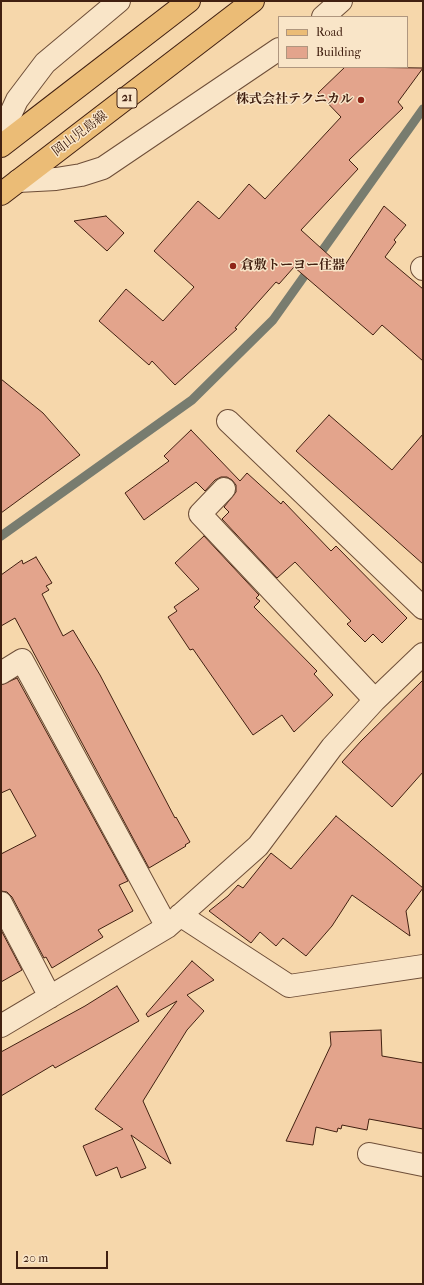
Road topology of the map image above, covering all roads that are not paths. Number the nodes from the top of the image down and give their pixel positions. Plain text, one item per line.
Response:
1 (119, 1) edge
2 (189, 1) edge
3 (253, 1) edge
4 (341, 1) edge
5 (324, 16) edge
6 (278, 50) edge
7 (1, 135) edge
8 (1, 146) edge
9 (9, 188) edge
10 (228, 421) dead end
11 (224, 489) dead end
12 (423, 608) edge
13 (423, 654) edge
14 (1, 672) edge
15 (375, 700) junction
16 (1, 904) edge
17 (173, 921) junction
18 (423, 966) edge
19 (50, 997) junction
20 (1, 1026) edge
21 (369, 1154) dead end
22 (423, 1165) edge

1 - 7 street
2 - 8 main road
3 - 9 main road, 岡山児島線 / 21
4 - 5 street
6 - 9 street
10 - 12 street
11 - 15 street
13 - 15 street
14 - 17 street
15 - 17 street
16 - 19 street
17 - 18 street
17 - 19 street
19 - 20 street
21 - 22 street

